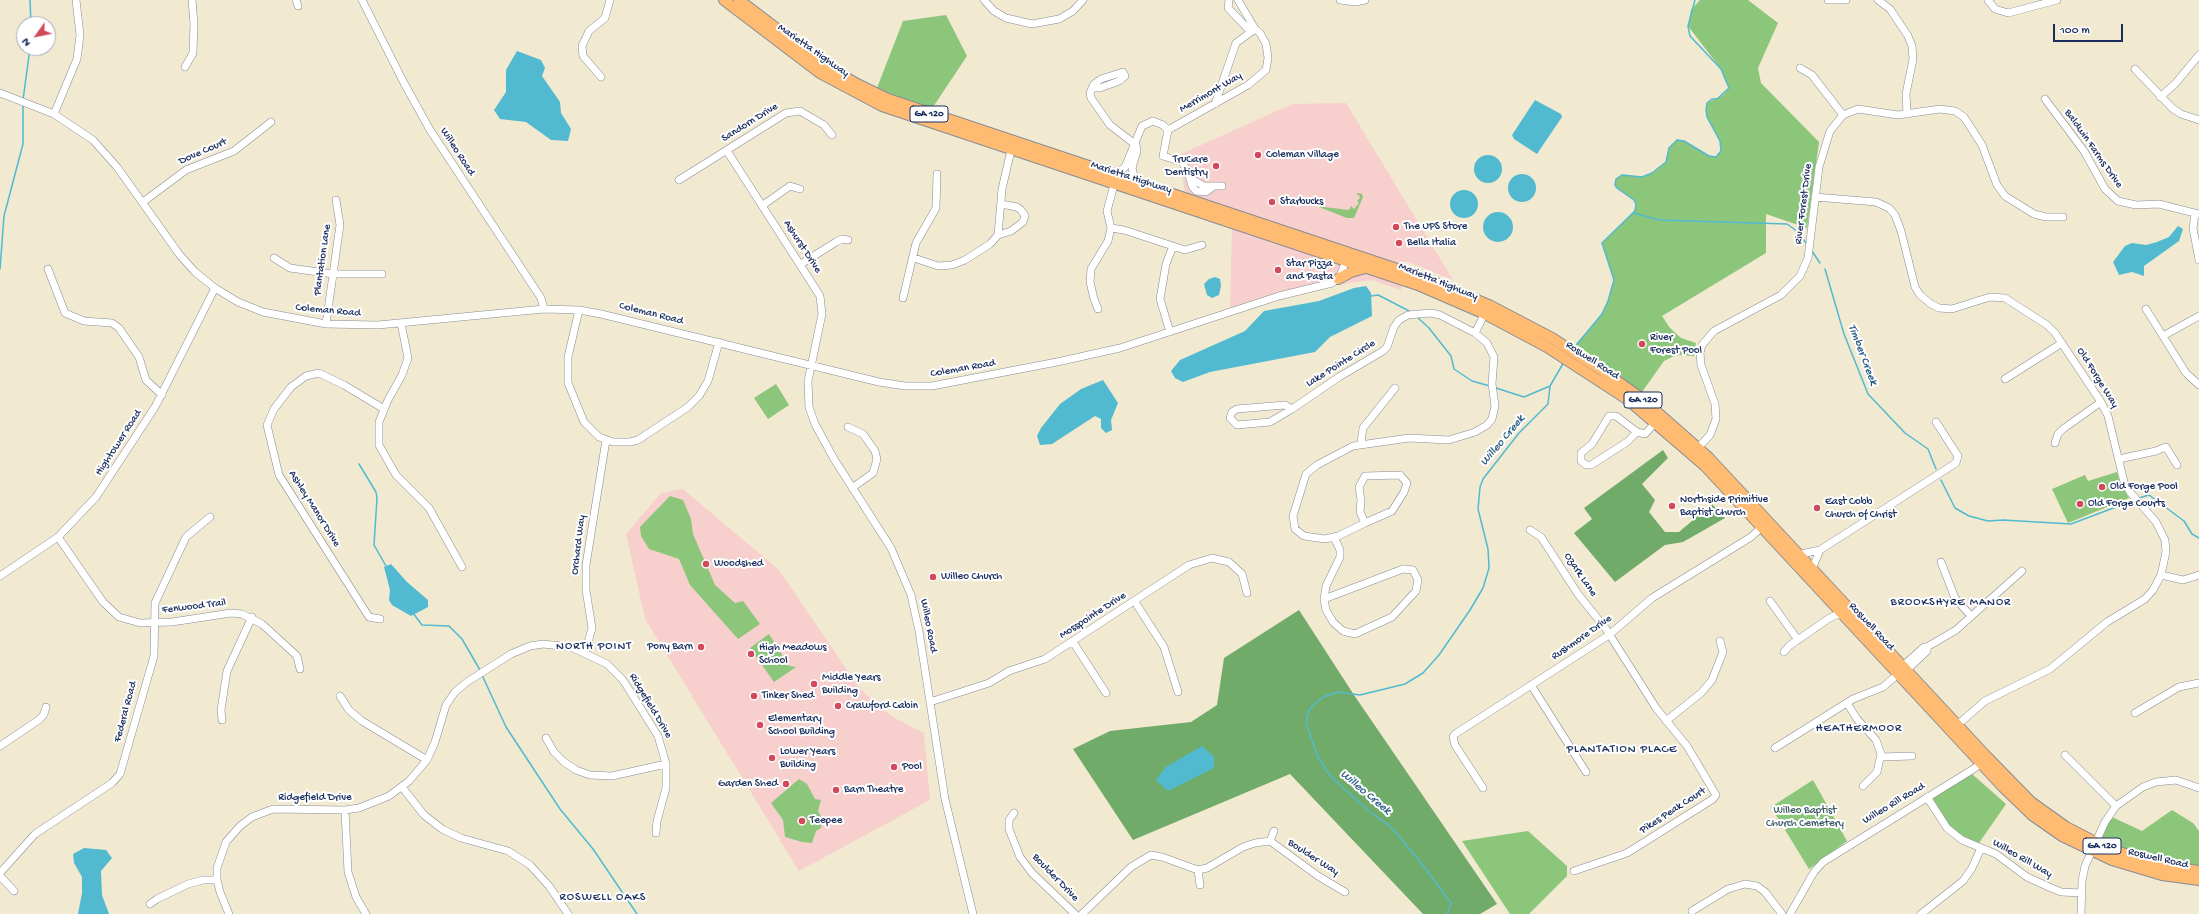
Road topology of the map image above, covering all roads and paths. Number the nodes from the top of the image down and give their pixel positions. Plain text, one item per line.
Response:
1 (76, 0) edge
2 (192, 0) edge
3 (362, 0) edge
4 (610, 0) edge
5 (724, 0) edge
6 (740, 0) edge
7 (984, 0) edge
8 (1083, 0) edge
9 (1229, 0) edge
10 (1238, 0) edge
11 (1340, 0) edge
12 (1365, 0) edge
13 (1828, 0) edge
14 (1846, 0) edge
15 (1878, 0) edge
16 (1988, 0) edge
17 (2057, 0) edge
18 (1253, 30) junction
19 (2199, 55) edge
20 (185, 67) dead end
21 (1800, 68) dead end
22 (2135, 69) dead end
23 (601, 77) dead end
24 (1092, 88) dead end
25 (0, 93) edge
26 (2160, 97) junction
27 (2045, 99) dead end
28 (1215, 104) junction
29 (54, 114) junction
30 (1907, 114) junction
31 (1843, 115) junction
32 (2199, 120) edge
33 (271, 122) dead end
34 (1168, 130) junction
35 (832, 135) dead end
36 (1136, 145) junction
37 (727, 150) junction
38 (1011, 150) junction
39 (937, 174) dead end
40 (1111, 174) junction
41 (679, 180) dead end
42 (1140, 183) junction
43 (1114, 185) junction
44 (1222, 186) dead end
45 (800, 189) dead end
46 (1815, 197) junction
47 (336, 200) dead end
48 (143, 202) junction
49 (1001, 204) junction
50 (763, 205) junction
51 (2197, 214) edge
52 (2063, 217) dead end
53 (1111, 228) junction
54 (998, 235) junction
55 (848, 240) dead end
56 (1202, 245) dead end
57 (1173, 246) junction
58 (1329, 256) junction
59 (1347, 256) junction
60 (274, 258) dead end
61 (914, 258) junction
62 (2199, 260) edge
63 (801, 264) junction
64 (1366, 268) junction
65 (48, 269) dead end
66 (333, 274) junction
67 (382, 274) dead end
68 (1340, 276) junction
69 (215, 288) junction
70 (902, 298) dead end
71 (544, 309) junction
72 (1098, 309) dead end
73 (1487, 309) junction
74 (2146, 309) dead end
75 (580, 310) junction
76 (2199, 316) edge
77 (401, 323) junction
78 (326, 324) junction
79 (1170, 332) junction
80 (1475, 333) junction
81 (2163, 336) junction
82 (719, 342) junction
83 (1550, 343) joint
84 (2062, 343) junction
85 (1578, 360) junction
86 (811, 365) junction
87 (2005, 379) dead end
88 (2199, 385) edge
89 (1395, 388) dead end
90 (162, 395) junction
91 (2101, 402) junction
92 (384, 409) junction
93 (1292, 409) junction
94 (1656, 422) junction
95 (1936, 422) dead end
96 (848, 427) dead end
97 (1637, 432) junction
98 (606, 440) junction
99 (1361, 443) junction
100 (2055, 443) dead end
101 (1696, 451) junction
102 (2119, 459) junction
103 (2177, 465) dead end
104 (852, 488) junction
105 (210, 517) dead end
106 (1365, 523) junction
107 (1766, 523) junction
108 (1530, 530) dead end
109 (58, 537) junction
110 (1334, 537) junction
111 (1820, 550) junction
112 (1801, 554) junction
113 (1941, 562) dead end
114 (462, 567) dead end
115 (1813, 567) junction
116 (2022, 571) dead end
117 (2161, 575) junction
118 (2199, 575) edge
119 (0, 576) edge
120 (1812, 581) junction
121 (1247, 593) dead end
122 (1324, 599) junction
123 (1770, 601) dead end
124 (1135, 602) junction
125 (1844, 615) junction
126 (1971, 616) junction
127 (252, 617) junction
128 (380, 619) dead end
129 (1828, 619) junction
130 (154, 623) junction
131 (1609, 635) junction
132 (1798, 640) junction
133 (1720, 641) dead end
134 (1072, 642) junction
135 (1784, 652) dead end
136 (585, 653) junction
137 (300, 669) dead end
138 (1902, 671) junction
139 (2199, 683) edge
140 (1531, 685) junction
141 (1178, 692) dead end
142 (1106, 694) dead end
143 (340, 696) dead end
144 (930, 702) junction
145 (1847, 703) junction
146 (46, 707) dead end
147 (2134, 713) dead end
148 (222, 720) dead end
149 (1666, 721) junction
150 (1954, 728) junction
151 (546, 738) dead end
152 (0, 746) edge
153 (1775, 748) dead end
154 (2065, 755) dead end
155 (1912, 756) dead end
156 (1881, 757) junction
157 (427, 760) junction
158 (1984, 760) junction
159 (666, 764) junction
160 (1586, 772) dead end
161 (1863, 786) dead end
162 (402, 787) junction
163 (1483, 788) dead end
164 (2199, 788) edge
165 (1927, 797) junction
166 (2116, 806) junction
167 (345, 810) junction
168 (1014, 813) dead end
169 (1274, 831) dead end
170 (656, 833) dead end
171 (1270, 841) junction
172 (2093, 847) junction
173 (1981, 848) junction
174 (1198, 870) junction
175 (1574, 871) dead end
176 (2199, 871) edge
177 (0, 873) edge
178 (0, 876) edge
179 (217, 880) junction
180 (2199, 880) edge
181 (1200, 885) dead end
182 (14, 891) dead end
183 (1345, 892) dead end
184 (2082, 893) junction
185 (150, 904) dead end
186 (1692, 911) dead end
187 (229, 914) edge
188 (366, 914) edge
189 (568, 914) edge
190 (973, 914) edge
191 (1075, 914) edge
192 (1082, 914) edge
193 (1782, 914) edge
194 (1790, 914) edge
195 (1921, 914) edge
196 (2081, 914) edge

1 - 29 street
2 - 20 street
3 - 71 street, Willeo Road
4 - 23 street
5 - 38 highway, Marietta Highway / GA 120
6 - 40 highway, Marietta Highway / GA 120
7 - 8 street
9 - 18 street
10 - 18 street
11 - 12 street
13 - 14 street
15 - 30 street
16 - 17 street
18 - 28 street
18 - 28 street, Merrimont Way
19 - 26 street
21 - 31 street
22 - 26 street
24 - 36 street
25 - 29 street, Coleman Road
26 - 32 street
27 - 51 street, Baldwin Farms Drive
28 - 34 street, Merrimont Way
29 - 48 street, Coleman Road
30 - 31 street
30 - 52 street
31 - 46 street, River Forest Drive
33 - 48 street, Dove Court
34 - 36 street
34 - 44 street
35 - 37 street, Sandorn Drive
36 - 40 street
36 - 42 street
37 - 41 street, Sandorn Drive
37 - 50 street, Ashurst Drive
38 - 43 highway, Marietta Highway / GA 120
38 - 49 street
39 - 61 street
40 - 42 highway, Marietta Highway / GA 120
42 - 59 highway, Marietta Highway / GA 120
43 - 53 street
43 - 58 highway, Marietta Highway / GA 120
45 - 50 street
46 - 84 street, Old Forge Way
46 - 101 street, River Forest Drive
47 - 66 street, Plantation Lane
48 - 69 street, Coleman Road
49 - 54 street
49 - 54 street
50 - 63 street, Ashurst Drive
51 - 62 street
53 - 57 street
53 - 72 street
54 - 61 street
55 - 63 street
56 - 57 street
57 - 79 street
58 - 59 highway, Marietta Highway / GA 120
58 - 68 highway
59 - 64 highway, Marietta Highway / GA 120
59 - 68 street
59 - 73 highway, Marietta Highway / GA 120
60 - 66 street
61 - 70 street
63 - 86 street, Ashurst Drive
64 - 68 highway
64 - 73 highway, Marietta Highway / GA 120
65 - 90 street
66 - 67 street
66 - 78 street, Plantation Lane
68 - 79 street, Coleman Road
69 - 78 street, Coleman Road
69 - 90 street, Hightower Road
71 - 75 street, Coleman Road
71 - 77 street, Coleman Road
73 - 80 street
73 - 83 highway, Marietta Highway / GA 120
74 - 81 street
75 - 82 street, Coleman Road
75 - 98 street
76 - 81 street
77 - 78 street, Coleman Road
77 - 92 street
79 - 86 street, Coleman Road
80 - 93 street, Lake Pointe Circle
80 - 99 street, Lake Pointe Circle
81 - 88 street
82 - 86 street, Coleman Road
82 - 98 street
83 - 85 highway, Roswell Road / GA 120
84 - 87 street
84 - 91 street, Old Forge Way
85 - 94 highway, Roswell Road / GA 120
85 - 101 highway, Roswell Road / GA 120
86 - 104 street, Willeo Road
89 - 99 street
90 - 109 street, Hightower Road
91 - 100 street
91 - 102 street, Old Forge Way
92 - 114 street
92 - 128 street, Ashley Manor Drive
93 - 93 street, Lake Pointe Circle
94 - 97 street
94 - 101 highway, Roswell Road / GA 120
95 - 111 street
96 - 104 street
97 - 97 street
98 - 136 street, Orchard Way
99 - 110 street, Lake Pointe Circle
101 - 107 highway, Roswell Road / GA 120
102 - 103 street
102 - 117 street, Old Forge Way
104 - 144 street, Willeo Road
105 - 130 street, Federal Road
106 - 106 street
106 - 110 street
107 - 112 highway, Roswell Road / GA 120
107 - 120 highway, Roswell Road / GA 120
107 - 131 street, Rushmore Drive
108 - 131 street, Ozark Lane
109 - 119 street, Hightower Road
109 - 130 street, Fenwood Trail
110 - 122 street
111 - 112 street
111 - 115 street
112 - 115 highway, Roswell Road / GA 120
113 - 126 street
115 - 138 highway, Roswell Road / GA 120
116 - 126 street
117 - 118 street
117 - 150 street, Old Forge Way
120 - 125 highway, Roswell Road / GA 120
120 - 129 street
121 - 124 street, Mosspointe Drive
122 - 122 street
123 - 132 street
124 - 134 street, Mosspointe Drive
124 - 141 street
125 - 129 street
125 - 138 highway, Roswell Road / GA 120
126 - 138 street
127 - 130 street, Fenwood Trail
127 - 137 street
127 - 148 street
129 - 132 street
130 - 177 street, Federal Road
131 - 140 street, Rushmore Drive
131 - 149 street, Pikes Peak Court
132 - 135 street
133 - 149 street
134 - 142 street
134 - 144 street, Mosspointe Drive
136 - 157 street, Ridgefield Drive
136 - 159 street, Ridgefield Drive
138 - 145 street
138 - 150 highway, Roswell Road / GA 120
139 - 147 street
140 - 160 street
140 - 163 street, Rushmore Drive
143 - 157 street
144 - 190 street, Willeo Road
145 - 153 street
145 - 156 street
146 - 152 street
149 - 175 street, Pikes Peak Court
150 - 158 highway, Roswell Road / GA 120
151 - 159 street
154 - 166 street
155 - 156 street
156 - 161 street
157 - 162 street, Ridgefield Drive
158 - 165 street, Willeo Rill Road
158 - 172 highway, Roswell Road / GA 120
159 - 170 street, Ridgefield Drive
162 - 167 street, Ridgefield Drive
162 - 189 street
164 - 166 street
165 - 173 street, Willeo Rill Way
165 - 194 street, Willeo Rill Road
166 - 172 street
167 - 179 street, Ridgefield Drive
167 - 188 street
168 - 191 street, Boulder Drive
169 - 171 street, Boulder Way
171 - 174 street, Boulder Way
171 - 183 street, Boulder Way
172 - 176 highway, Roswell Road / GA 120
172 - 180 highway, Roswell Road / GA 120
172 - 184 street
173 - 184 street, Willeo Rill Way
173 - 195 street
174 - 181 street
174 - 192 street
178 - 182 street
179 - 185 street
179 - 187 street, Ridgefield Drive
184 - 196 street
186 - 193 street

